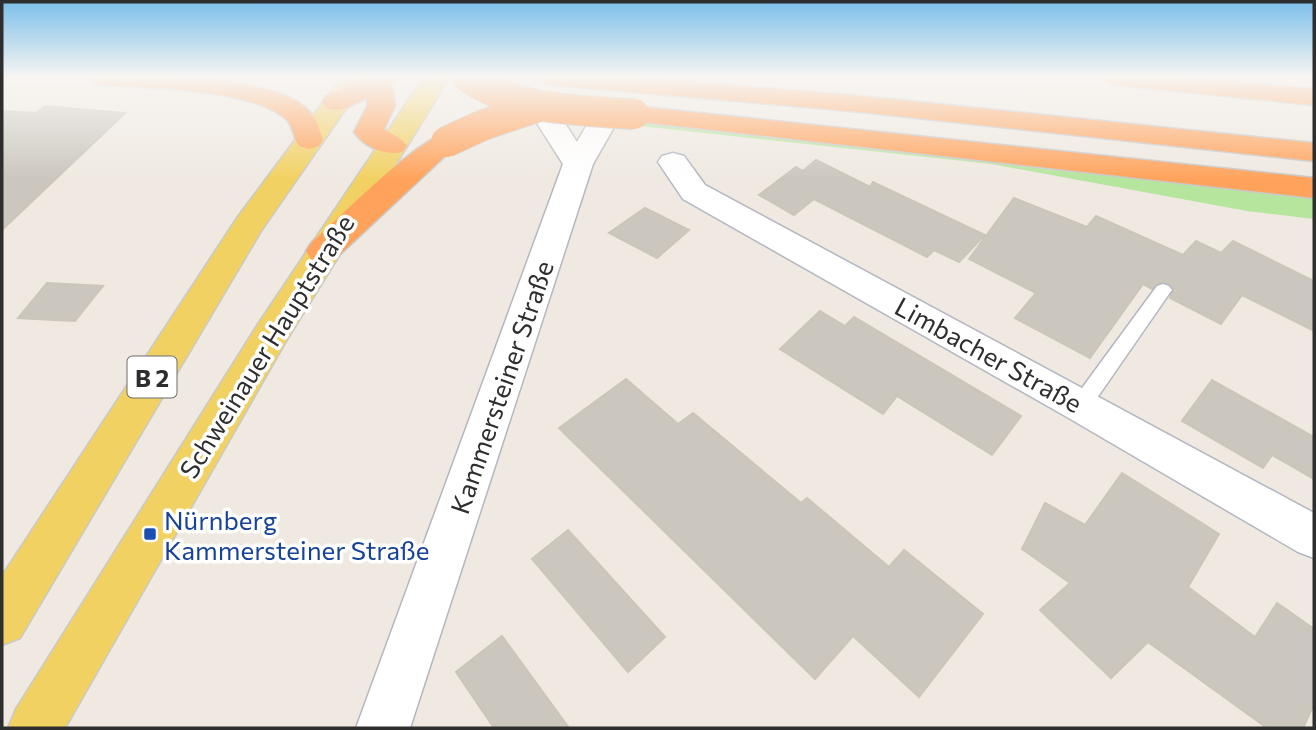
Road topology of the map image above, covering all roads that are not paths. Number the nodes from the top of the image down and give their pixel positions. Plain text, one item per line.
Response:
1 (292, 111) edge
2 (330, 111) edge
3 (378, 111) edge
4 (415, 111) edge
5 (501, 111) edge
6 (537, 111) edge
7 (614, 111) edge
8 (928, 111) edge
9 (624, 113) junction
10 (309, 140) junction
11 (392, 146) junction
12 (1314, 152) edge
13 (674, 162) dead end
14 (578, 164) junction
15 (1314, 188) edge
16 (323, 251) junction
17 (1163, 290) dead end
18 (1081, 405) junction
19 (1314, 537) edge
20 (2, 620) edge
21 (37, 724) edge
22 (383, 728) edge

1 - 10 highway
2 - 10 main road, B 2
3 - 11 highway
4 - 11 main road, Schweinauer Hauptstraße
5 - 16 highway, bridge
6 - 14 street
7 - 9 highway, bridge
8 - 12 highway
9 - 14 street, Kammersteiner Straße
9 - 15 highway
10 - 20 main road, B 2
11 - 16 main road, Schweinauer Hauptstraße
13 - 18 street, Limbacher Straße
14 - 22 street, Kammersteiner Straße
16 - 21 main road, Schweinauer Hauptstraße
17 - 18 lane
18 - 19 street, Limbacher Straße

